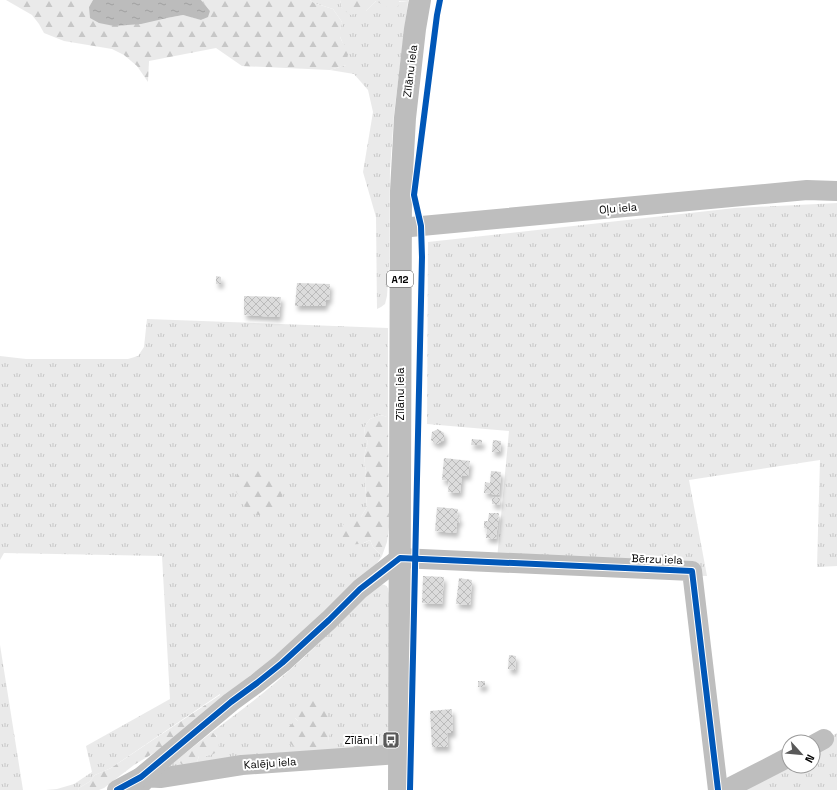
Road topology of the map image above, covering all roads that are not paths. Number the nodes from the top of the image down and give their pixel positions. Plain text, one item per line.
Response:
1 (420, 0) edge
2 (837, 191) edge
3 (400, 228) junction
4 (400, 558) junction
5 (399, 754) junction
6 (781, 761) edge
7 (143, 783) edge
8 (117, 790) edge
9 (399, 790) edge
10 (718, 790) edge
11 (725, 790) edge

1 - 3 highway, Zīlānu iela / A12
2 - 3 street, Oļu iela
3 - 4 highway, Zīlānu iela / A12
4 - 5 highway, Zīlānu iela / A12
4 - 7 street
4 - 10 street, Bērzu iela
5 - 7 street, Kalēju iela
5 - 9 highway, Zīlānu iela / A12
6 - 11 street
7 - 8 street

